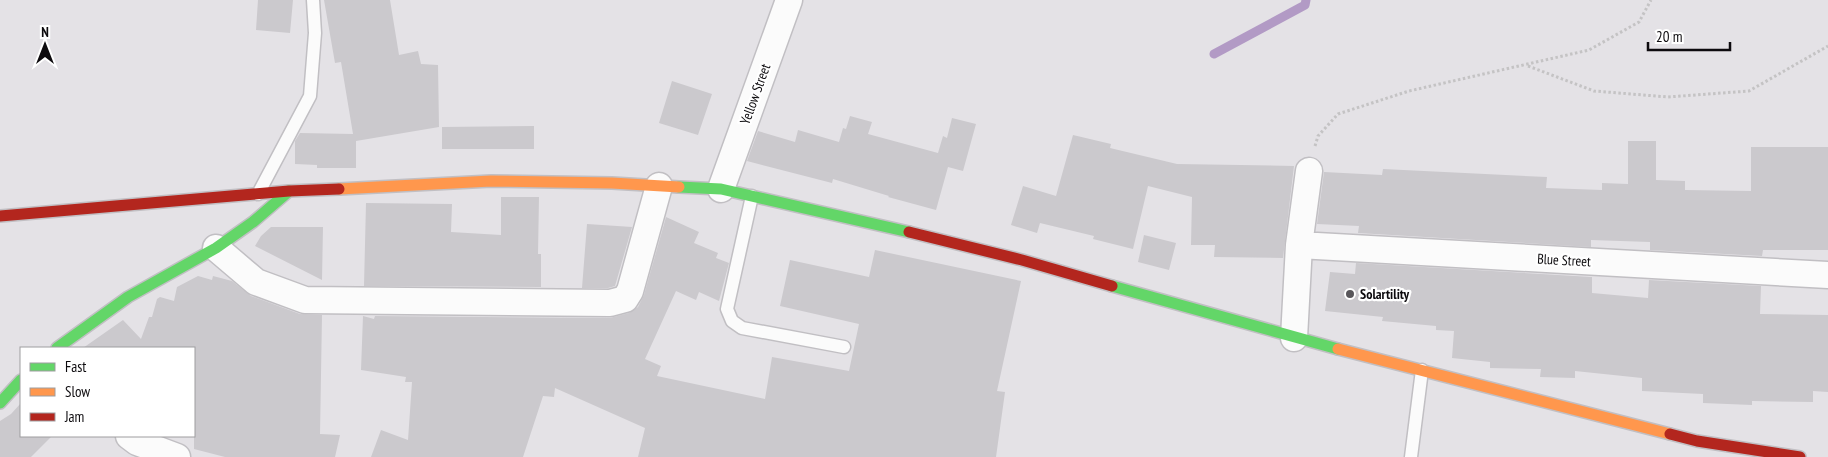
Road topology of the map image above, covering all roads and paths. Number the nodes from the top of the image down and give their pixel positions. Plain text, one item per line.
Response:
1 (313, 0) edge
2 (789, 0) edge
3 (1651, 0) edge
4 (1828, 46) edge
5 (1526, 65) junction
6 (1308, 171) joint
7 (659, 186) junction
8 (721, 189) junction
9 (289, 191) junction
10 (258, 194) junction
11 (752, 196) junction
12 (0, 216) edge
13 (1299, 245) junction
14 (216, 248) junction
15 (1828, 275) edge
16 (1294, 338) junction
17 (58, 347) edge
18 (844, 347) dead end
19 (1422, 370) junction
20 (20, 381) edge
21 (0, 403) edge
22 (133, 445) edge
23 (177, 457) edge
24 (1411, 457) edge
25 (1800, 457) edge

1 - 10 lane
2 - 8 street, Yellow Street
3 - 5 path
4 - 5 path
5 - 6 path
6 - 13 street
7 - 8 street
7 - 9 street
7 - 14 street
8 - 11 street
9 - 10 street
9 - 14 street
10 - 12 street
11 - 16 street
11 - 18 lane
13 - 15 street, Blue Street
13 - 16 street
14 - 17 street
16 - 19 street
19 - 24 lane
19 - 25 street
20 - 21 street
22 - 23 street

